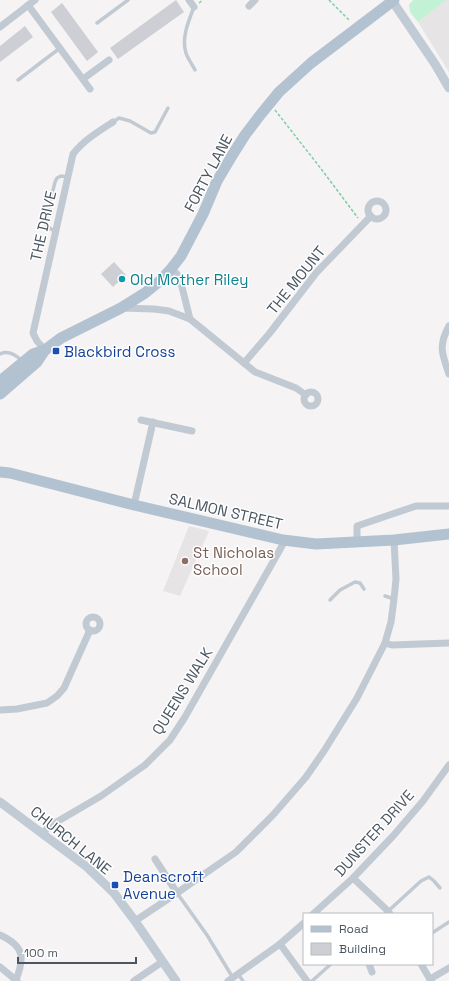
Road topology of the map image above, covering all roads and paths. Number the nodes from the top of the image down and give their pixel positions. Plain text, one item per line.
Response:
1 (35, 0) edge
2 (128, 0) edge
3 (189, 0) edge
4 (255, 0) edge
5 (329, 0) edge
6 (394, 1) edge
7 (28, 5) junction
8 (249, 6) dead end
9 (194, 7) joint
10 (97, 23) dead end
11 (0, 27) edge
12 (357, 28) junction
13 (60, 48) junction
14 (109, 60) dead end
15 (195, 70) dead end
16 (83, 79) junction
17 (18, 80) dead end
18 (449, 88) edge
19 (90, 89) dead end
20 (168, 108) dead end
21 (276, 112) dead end
22 (113, 122) joint
23 (68, 177) junction
24 (371, 216) dead end
25 (362, 224) junction
26 (55, 231) junction
27 (172, 269) junction
28 (121, 308) junction
29 (190, 319) junction
30 (449, 326) edge
31 (45, 350) junction
32 (0, 354) edge
33 (23, 362) junction
34 (244, 364) junction
35 (449, 374) edge
36 (0, 381) edge
37 (0, 394) edge
38 (306, 395) dead end
39 (141, 420) dead end
40 (153, 422) junction
41 (192, 431) dead end
42 (0, 472) edge
43 (134, 505) junction
44 (449, 506) edge
45 (449, 534) edge
46 (283, 540) junction
47 (394, 540) junction
48 (357, 542) junction
49 (364, 589) dead end
50 (385, 596) dead end
51 (394, 598) junction
52 (330, 600) dead end
53 (90, 630) dead end
54 (385, 643) junction
55 (449, 643) edge
56 (0, 710) edge
57 (449, 765) edge
58 (0, 802) edge
59 (43, 834) junction
60 (155, 859) dead end
61 (353, 878) junction
62 (440, 888) dead end
63 (177, 893) junction
64 (314, 913) edge
65 (388, 913) edge
66 (135, 921) junction
67 (449, 922) edge
68 (303, 924) edge
69 (433, 932) edge
70 (0, 935) edge
71 (280, 944) junction
72 (162, 962) junction
73 (330, 965) edge
74 (422, 965) edge
75 (0, 967) edge
76 (449, 968) edge
77 (233, 978) edge
78 (16, 980) edge
79 (430, 980) edge
80 (134, 981) edge
81 (176, 981) edge
82 (243, 981) edge
83 (307, 981) edge
84 (312, 981) edge

1 - 7 street
2 - 10 lane
3 - 9 street
4 - 8 street
5 - 12 path
6 - 12 main road, FORTY LANE
6 - 18 main road
7 - 11 street
7 - 13 street
9 - 15 lane
12 - 27 main road, FORTY LANE
13 - 16 street
13 - 17 lane
14 - 16 street
16 - 19 street
20 - 22 lane
21 - 25 path
22 - 23 street, THE DRIVE
23 - 26 street, THE DRIVE
23 - 26 lane
24 - 25 street, THE MOUNT
25 - 34 street, THE MOUNT
26 - 31 street, THE DRIVE
27 - 28 main road, FORTY LANE
27 - 29 street
28 - 29 street
28 - 31 main road, FORTY LANE
29 - 34 street
30 - 35 street
31 - 33 main road, FORTY LANE
31 - 37 main road, FORTY LANE
32 - 33 lane
33 - 36 main road, FORTY LANE
34 - 38 street
39 - 40 street
40 - 41 street
40 - 43 street
42 - 43 main road, SALMON STREET
43 - 46 main road, SALMON STREET
44 - 48 street
45 - 47 main road, SALMON STREET
46 - 48 main road, SALMON STREET
46 - 59 street, QUEENS WALK
47 - 48 main road, SALMON STREET
47 - 51 street
49 - 52 lane
50 - 51 lane
51 - 54 street
53 - 56 street
54 - 55 street
54 - 63 street
57 - 61 street, DUNSTER DRIVE
58 - 59 main road, CHURCH LANE
59 - 66 main road, CHURCH LANE
60 - 63 street
61 - 64 street, DUNSTER DRIVE
61 - 65 street
62 - 65 lane
63 - 66 street
63 - 77 lane
66 - 72 main road, CHURCH LANE
67 - 69 lane
68 - 71 street
70 - 78 street
71 - 77 street
71 - 83 street
72 - 80 street
72 - 81 main road, CHURCH LANE
73 - 84 lane
74 - 79 street
75 - 78 street
76 - 79 street
77 - 82 lane

